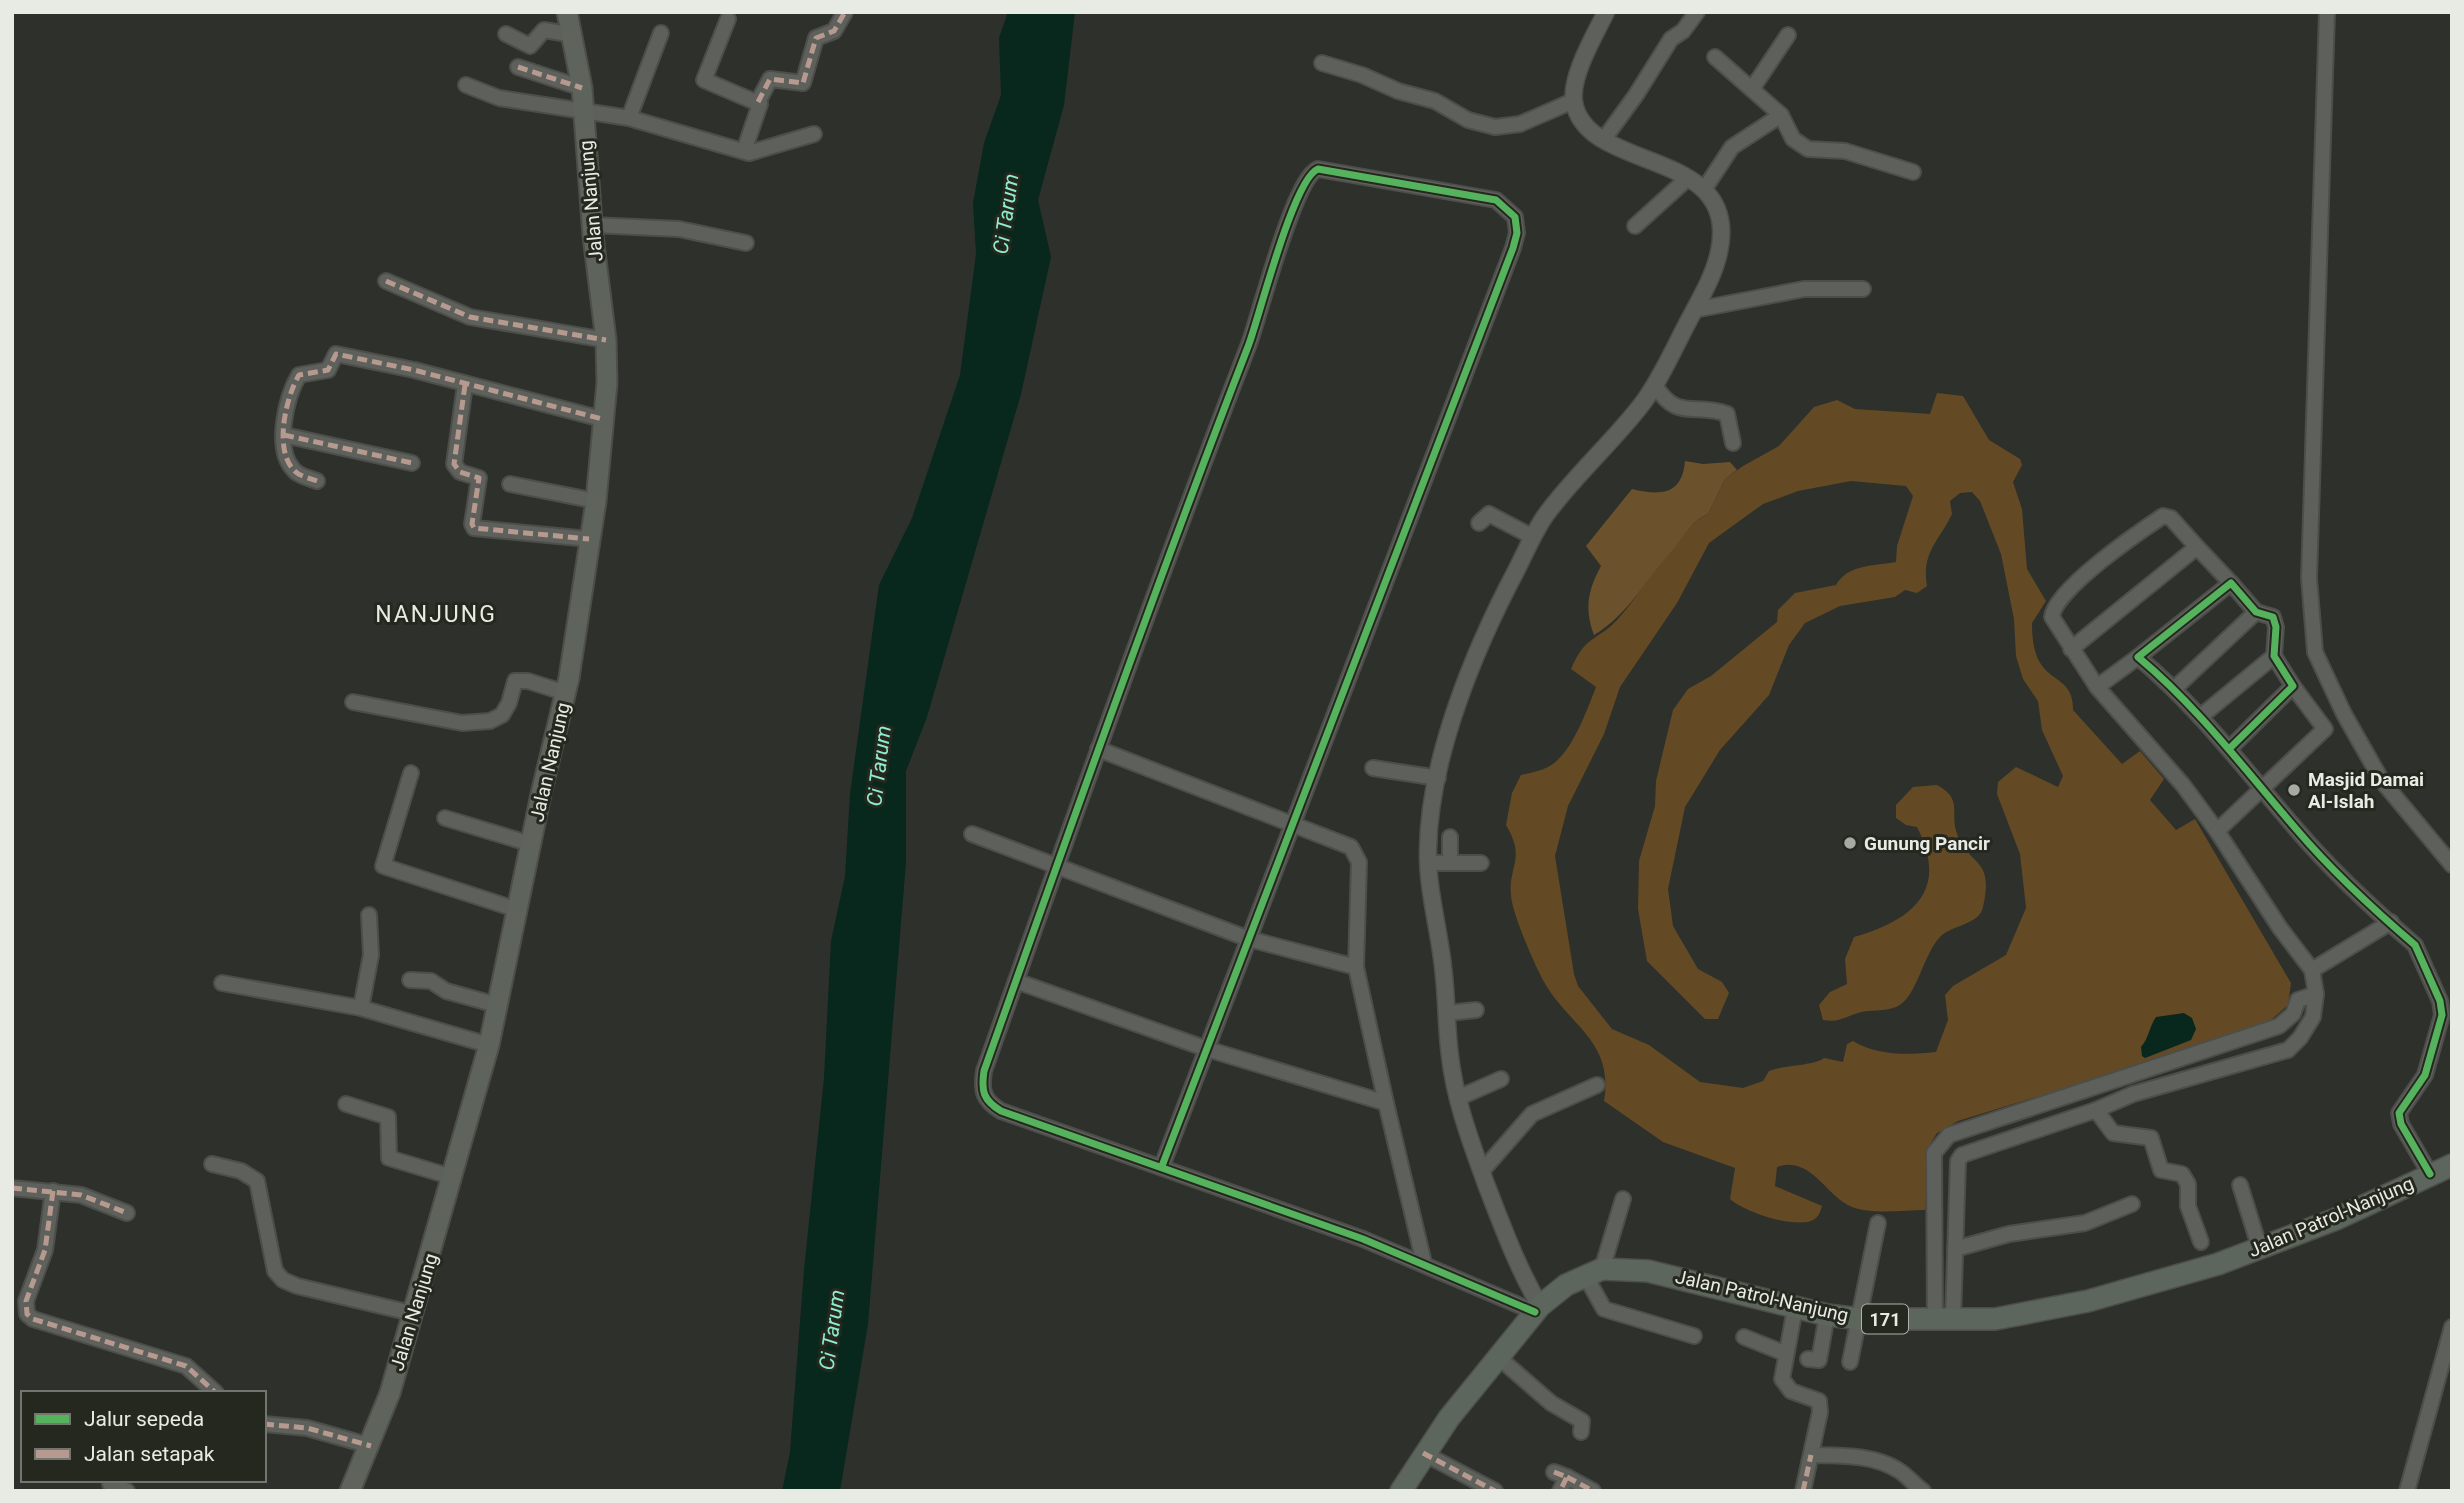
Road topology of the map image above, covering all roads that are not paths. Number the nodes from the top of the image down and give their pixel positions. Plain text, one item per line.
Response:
1 (568, 12) edge
2 (845, 12) edge
3 (1606, 12) edge
4 (1697, 12) edge
5 (2327, 12) edge
6 (728, 19) dead end
7 (661, 33) dead end
8 (506, 34) dead end
9 (573, 35) junction
10 (1788, 35) dead end
11 (1715, 57) dead end
12 (1322, 63) dead end
13 (518, 66) dead end
14 (467, 85) dead end
15 (582, 88) junction
16 (1752, 89) junction
17 (1573, 101) junction
18 (758, 102) junction
19 (584, 109) junction
20 (1781, 115) junction
21 (629, 118) junction
22 (814, 134) dead end
23 (1604, 139) junction
24 (744, 151) junction
25 (1913, 172) dead end
26 (1688, 178) junction
27 (1705, 188) junction
28 (592, 225) junction
29 (1634, 226) dead end
30 (747, 243) dead end
31 (386, 281) dead end
32 (1863, 289) dead end
33 (1694, 310) junction
34 (606, 340) junction
35 (465, 385) junction
36 (1655, 385) junction
37 (602, 419) junction
38 (284, 435) junction
39 (1733, 443) dead end
40 (412, 463) dead end
41 (317, 481) dead end
42 (510, 484) dead end
43 (596, 500) junction
44 (1479, 523) dead end
45 (1533, 537) junction
46 (590, 539) junction
47 (2197, 547) junction
48 (2231, 583) junction
49 (2256, 612) junction
50 (2071, 649) junction
51 (2274, 656) junction
52 (2138, 657) junction
53 (2293, 686) junction
54 (2097, 687) junction
55 (2175, 688) junction
56 (566, 692) junction
57 (353, 702) dead end
58 (2200, 716) junction
59 (2228, 748) junction
60 (1098, 749) junction
61 (1373, 768) dead end
62 (411, 773) dead end
63 (1438, 778) junction
64 (2262, 785) junction
65 (445, 818) dead end
66 (1292, 825) junction
67 (2217, 831) junction
68 (972, 834) dead end
69 (1450, 837) dead end
70 (531, 844) junction
71 (1429, 863) junction
72 (1450, 863) junction
73 (1481, 863) dead end
74 (2452, 865) edge
75 (1057, 866) junction
76 (518, 910) junction
77 (369, 915) dead end
78 (2391, 922) junction
79 (1249, 939) junction
80 (1356, 967) junction
81 (2312, 970) junction
82 (410, 980) dead end
83 (1016, 981) junction
84 (222, 983) dead end
85 (2316, 994) junction
86 (497, 1004) junction
87 (360, 1008) junction
88 (1475, 1010) dead end
89 (1447, 1013) junction
90 (489, 1045) junction
91 (1207, 1049) junction
92 (1501, 1079) dead end
93 (1597, 1085) dead end
94 (1458, 1098) junction
95 (1386, 1103) junction
96 (346, 1104) dead end
97 (2096, 1110) junction
98 (212, 1164) dead end
99 (2452, 1165) edge
100 (1162, 1166) junction
101 (1482, 1171) junction
102 (2430, 1174) junction
103 (453, 1177) junction
104 (2240, 1185) dead end
105 (12, 1188) edge
106 (53, 1191) junction
107 (1623, 1199) dead end
108 (2132, 1204) dead end
109 (127, 1213) dead end
110 (1878, 1223) dead end
111 (2201, 1242) dead end
112 (1955, 1249) junction
113 (2260, 1249) junction
114 (1424, 1263) junction
115 (1593, 1272) junction
116 (1795, 1308) junction
117 (1537, 1309) junction
118 (411, 1312) junction
119 (1828, 1315) junction
120 (1861, 1319) junction
121 (1944, 1320) junction
122 (2452, 1328) edge
123 (1694, 1336) dead end
124 (1744, 1337) dead end
125 (1784, 1353) junction
126 (1497, 1356) junction
127 (1808, 1359) dead end
128 (1850, 1362) dead end
129 (214, 1391) edge
130 (266, 1424) edge
131 (1581, 1432) dead end
132 (371, 1446) junction
133 (1423, 1453) junction
134 (1811, 1455) junction
135 (110, 1484) dead end
136 (127, 1491) edge
137 (350, 1491) edge
138 (1401, 1491) edge
139 (1495, 1491) edge
140 (1560, 1491) edge
141 (1593, 1491) edge
142 (1803, 1491) edge
143 (1923, 1491) edge
144 (2407, 1491) edge

1 - 9 main road, Jalan Nanjung
2 - 18 street
3 - 17 street
4 - 23 street
5 - 74 street
6 - 18 street
7 - 21 street
8 - 9 street
9 - 15 main road, Jalan Nanjung
10 - 16 street
11 - 16 street
12 - 17 street
13 - 15 street
14 - 19 street
15 - 19 main road, Jalan Nanjung
16 - 20 street
17 - 23 street
18 - 24 street
19 - 21 street
19 - 28 main road, Jalan Nanjung
20 - 25 street
20 - 27 street
21 - 24 street
22 - 24 street
23 - 26 street
26 - 27 street
26 - 29 street
27 - 33 street
28 - 30 street
28 - 34 main road, Jalan Nanjung
31 - 34 street
32 - 33 street
33 - 36 street
34 - 37 main road, Jalan Nanjung
35 - 37 street
35 - 38 street
35 - 46 street
36 - 39 street
36 - 45 street
37 - 43 main road, Jalan Nanjung
38 - 40 street
38 - 41 street
42 - 43 street
43 - 46 main road, Jalan Nanjung
44 - 45 street
45 - 63 street
46 - 56 main road, Jalan Nanjung
47 - 48 street
47 - 50 street
47 - 50 street
48 - 49 street
48 - 52 street
49 - 51 street
49 - 55 street
50 - 54 street
51 - 53 street
51 - 58 street
52 - 54 street
52 - 55 street
53 - 59 street
53 - 64 street
54 - 67 street
55 - 58 street
56 - 57 street
56 - 70 main road, Jalan Nanjung
58 - 59 street
59 - 64 street
60 - 66 street
60 - 66 street
60 - 75 street
61 - 63 street
62 - 76 street
63 - 71 street
64 - 67 street
64 - 78 street
65 - 70 street
66 - 79 street
66 - 80 street
67 - 81 street
68 - 75 street
69 - 72 street
70 - 76 main road, Jalan Nanjung
71 - 72 street
71 - 89 street
72 - 73 street
75 - 79 street
75 - 83 street
76 - 86 main road, Jalan Nanjung
77 - 87 street
78 - 81 street
78 - 102 street
79 - 80 street
79 - 91 street
80 - 95 street
81 - 85 street
82 - 86 street
83 - 91 street
83 - 100 street
84 - 87 street
85 - 97 street
85 - 121 street
86 - 90 main road, Jalan Nanjung
87 - 90 street
88 - 89 street
89 - 94 street
90 - 103 main road, Jalan Nanjung
91 - 95 street
91 - 100 street
92 - 94 street
93 - 101 street
94 - 101 street
95 - 114 street
96 - 103 street
97 - 111 street
97 - 112 street
98 - 118 street
99 - 102 main road, Jalan Patrol-Nanjung / 171
100 - 114 street
101 - 117 street
102 - 113 main road, Jalan Patrol-Nanjung / 171
103 - 118 main road, Jalan Nanjung
104 - 113 street
105 - 106 street
106 - 109 street
106 - 129 street
107 - 115 street
108 - 112 street
110 - 120 street
112 - 121 street
113 - 121 main road, Jalan Patrol-Nanjung / 171
114 - 117 street
115 - 116 main road, Jalan Patrol-Nanjung / 171
115 - 117 main road
115 - 123 street
116 - 119 main road, Jalan Patrol-Nanjung / 171
116 - 125 street
117 - 126 main road
118 - 132 main road, Jalan Nanjung
119 - 120 main road, Jalan Patrol-Nanjung / 171
119 - 127 street
120 - 121 main road, Jalan Patrol-Nanjung / 171
120 - 128 street
122 - 144 street
124 - 125 street
125 - 134 street
126 - 131 street
126 - 133 main road
130 - 132 street
132 - 137 main road, Jalan Nanjung
133 - 138 main road
133 - 139 street
134 - 142 street
134 - 143 street
135 - 136 street
140 - 141 street

